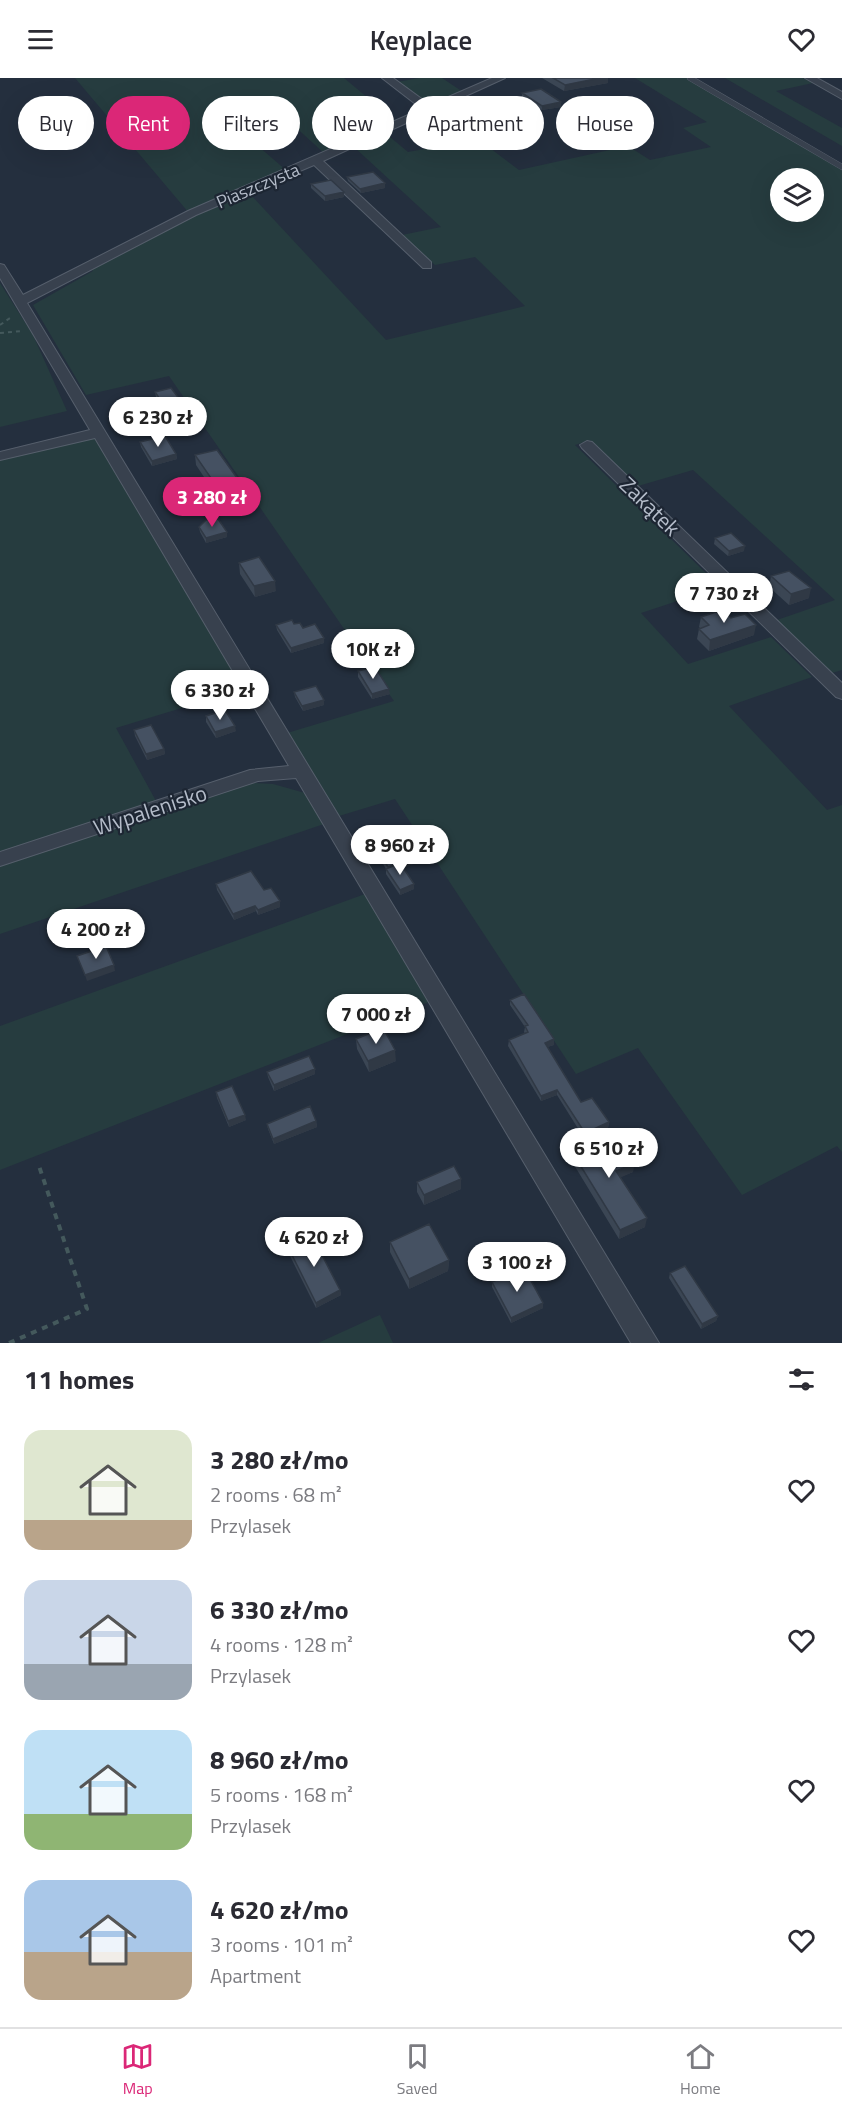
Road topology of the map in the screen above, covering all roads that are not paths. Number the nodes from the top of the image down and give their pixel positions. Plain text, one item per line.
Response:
1 (387, 78) edge
2 (500, 78) edge
3 (690, 78) edge
4 (810, 78) edge
5 (411, 96) edge
6 (461, 96) edge
7 (842, 96) edge
8 (406, 121) edge
9 (315, 161) junction
10 (842, 167) edge
11 (427, 265) dead end
12 (0, 268) edge
13 (20, 301) junction
14 (98, 433) junction
15 (588, 445) dead end
16 (0, 456) edge
17 (842, 693) edge
18 (301, 771) junction
19 (0, 859) edge
20 (646, 1343) edge

1 - 5 street
2 - 6 street, Piaszczysta
3 - 10 lane
4 - 7 street
8 - 9 street, Piaszczysta
9 - 11 street
9 - 13 street, Piaszczysta
12 - 13 street
13 - 14 street
14 - 16 street
14 - 18 street
15 - 17 street, Zakątek
18 - 19 street, Wypalenisko
18 - 20 street

